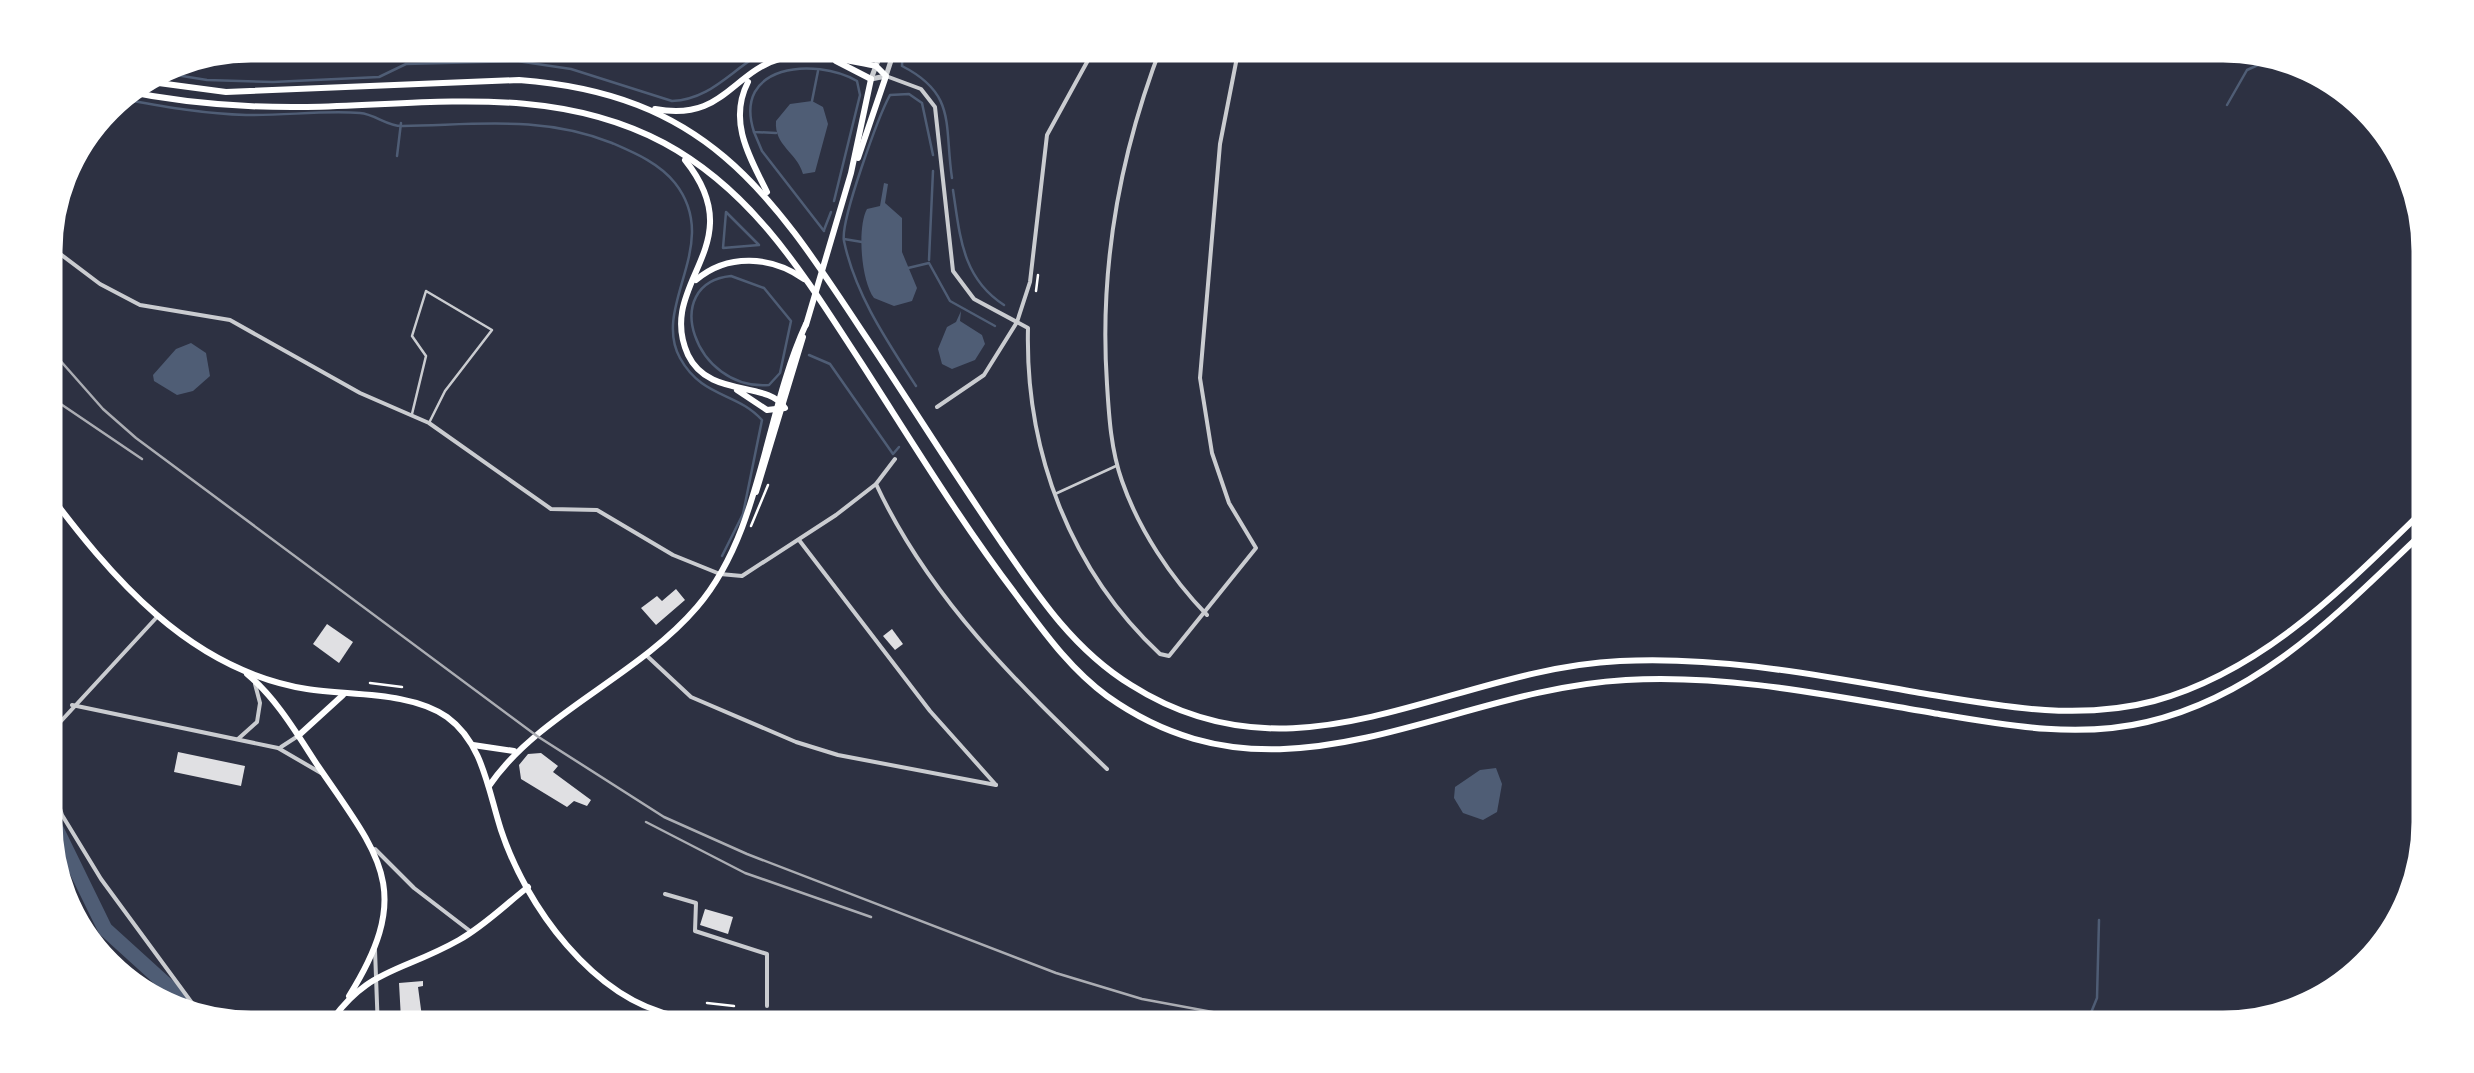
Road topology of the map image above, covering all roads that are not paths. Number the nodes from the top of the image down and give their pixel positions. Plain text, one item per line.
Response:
1 (778, 60) edge
2 (835, 60) joint
3 (878, 60) edge
4 (891, 60) edge
5 (1088, 60) edge
6 (1157, 60) edge
7 (1236, 60) edge
8 (876, 66) junction
9 (751, 76) junction
10 (886, 76) junction
11 (872, 79) junction
12 (160, 83) edge
13 (145, 93) edge
14 (644, 107) junction
15 (676, 151) junction
16 (851, 173) junction
17 (768, 194) junction
18 (60, 254) edge
19 (691, 284) junction
20 (809, 284) junction
21 (1017, 322) junction
22 (806, 324) junction
23 (738, 390) junction
24 (776, 400) junction
25 (937, 407) dead end
26 (785, 408) junction
27 (773, 411) junction
28 (411, 415) junction
29 (429, 423) junction
30 (895, 459) dead end
31 (1118, 465) junction
32 (876, 484) junction
33 (1054, 494) junction
34 (753, 498) junction
35 (60, 509) edge
36 (2414, 518) edge
37 (798, 539) junction
38 (2414, 539) edge
39 (720, 574) junction
40 (1207, 615) junction
41 (158, 617) junction
42 (646, 656) junction
43 (240, 669) junction
44 (254, 680) junction
45 (344, 694) junction
46 (76, 706) junction
47 (60, 723) edge
48 (298, 736) junction
49 (238, 739) junction
50 (473, 745) junction
51 (278, 748) junction
52 (516, 751) junction
53 (1107, 768) dead end
54 (325, 776) junction
55 (488, 787) junction
56 (60, 809) edge
57 (376, 849) junction
58 (528, 888) junction
59 (665, 894) dead end
60 (472, 933) junction
61 (375, 950) junction
62 (375, 977) junction
63 (349, 996) junction
64 (193, 1004) edge
65 (767, 1006) dead end
66 (337, 1013) edge
67 (377, 1013) edge
68 (670, 1013) edge

1 - 9 main road
2 - 8 main road
2 - 11 main road
3 - 8 street
4 - 10 street
5 - 21 street
6 - 31 street
7 - 40 street
8 - 10 main road
8 - 11 street
9 - 14 main road
9 - 17 main road
10 - 11 street
10 - 16 main road
10 - 21 street
11 - 16 main road
12 - 14 main road
13 - 15 main road
14 - 17 main road
15 - 19 main road
15 - 20 main road
16 - 22 main road
17 - 36 main road
18 - 28 street
19 - 20 main road
19 - 23 main road
20 - 38 main road
21 - 25 street
21 - 33 street
22 - 24 main road
22 - 26 main road
23 - 24 main road
23 - 27 main road
24 - 26 main road
24 - 27 main road
26 - 27 main road
26 - 34 main road
27 - 34 main road
28 - 29 street
28 - 29 lane
29 - 39 street
30 - 32 street
31 - 33 lane
31 - 40 street
32 - 37 street
32 - 53 street
33 - 40 street
34 - 39 main road
35 - 41 main road
37 - 39 street
37 - 42 street
39 - 42 main road
41 - 43 main road
41 - 46 street
42 - 52 main road
43 - 44 main road
43 - 45 main road
44 - 48 main road
44 - 49 street
45 - 48 main road
45 - 50 main road
46 - 47 street
46 - 49 street
48 - 51 street
48 - 54 main road
49 - 51 street
50 - 52 main road
50 - 55 main road
51 - 54 street
52 - 55 main road
54 - 57 main road
55 - 58 main road
56 - 64 street
57 - 60 street
57 - 61 main road
58 - 60 main road
58 - 68 main road
59 - 65 street
60 - 62 main road
61 - 62 street
61 - 63 main road
62 - 63 main road
62 - 67 street
63 - 66 main road

